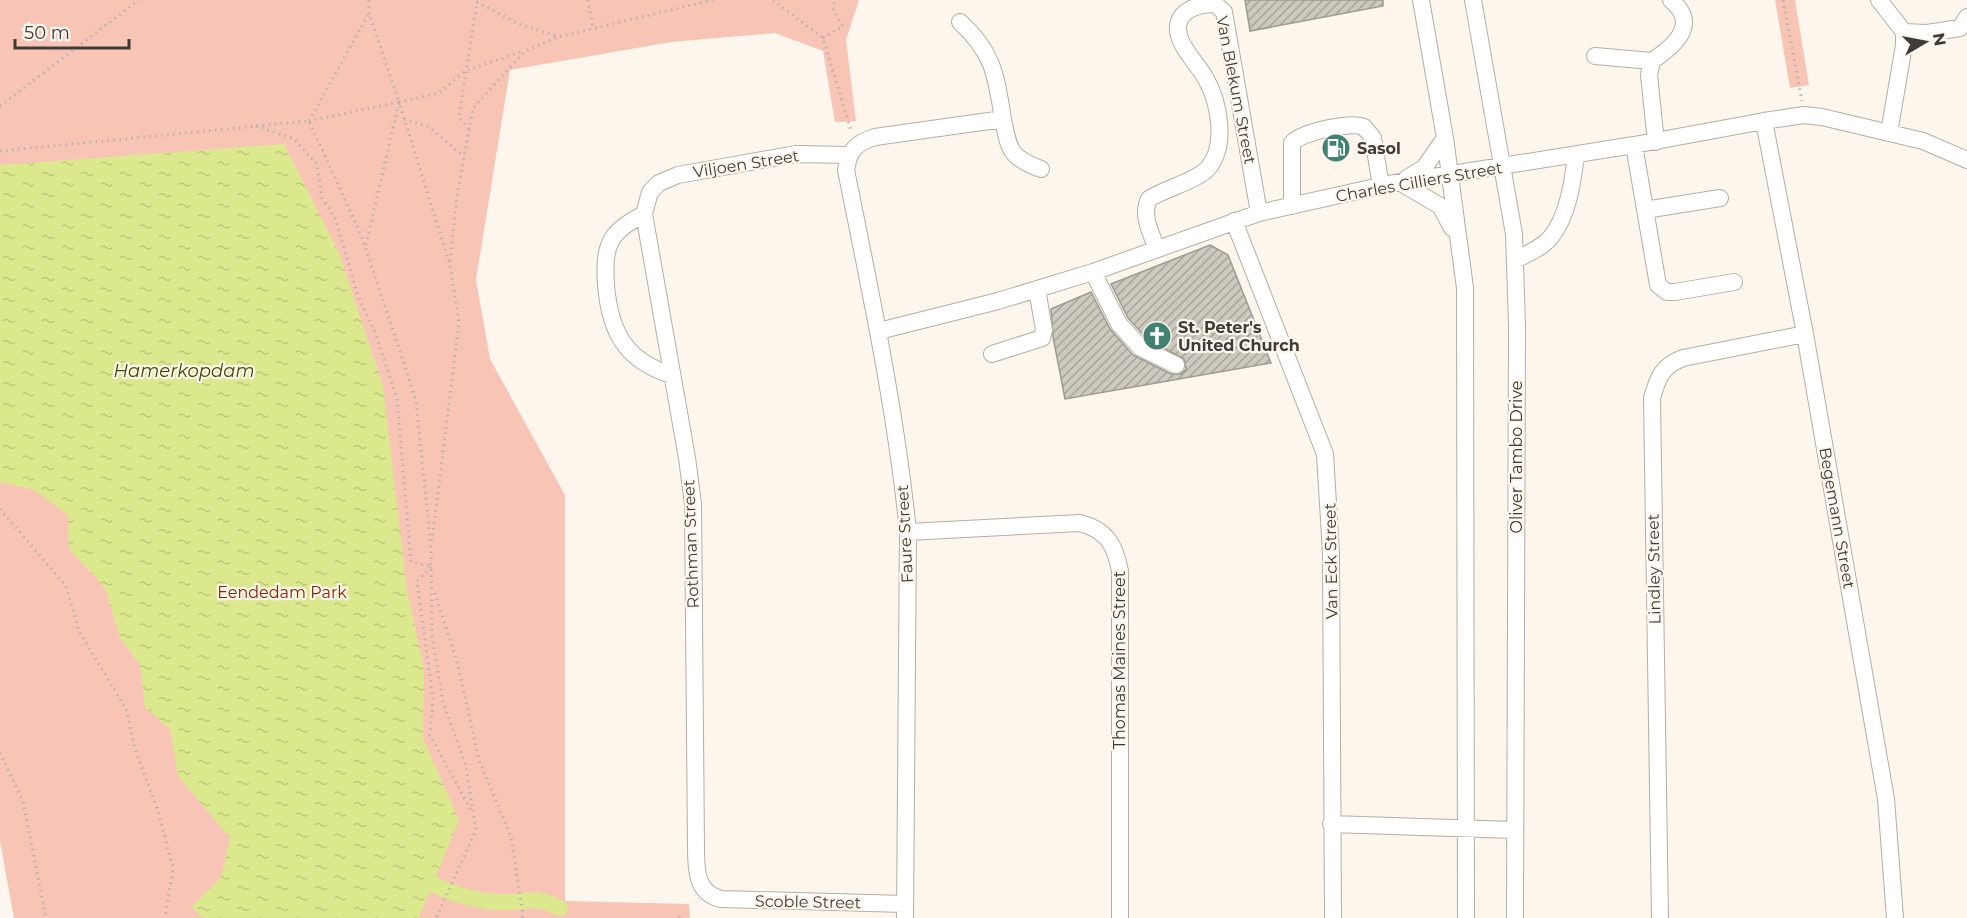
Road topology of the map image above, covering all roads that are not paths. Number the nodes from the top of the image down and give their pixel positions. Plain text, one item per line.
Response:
1 (1421, 0) edge
2 (1473, 0) edge
3 (1671, 0) edge
4 (1879, 0) edge
5 (960, 22) dead end
6 (1965, 26) edge
7 (1904, 32) junction
8 (1595, 56) dead end
9 (1652, 61) junction
10 (1003, 119) junction
11 (1764, 121) junction
12 (1889, 133) junction
13 (1445, 138) junction
14 (1656, 142) junction
15 (1634, 146) junction
16 (853, 150) junction
17 (1576, 155) junction
18 (1967, 160) edge
19 (1503, 167) junction
20 (1041, 169) dead end
21 (1449, 176) junction
22 (1390, 185) junction
23 (650, 192) joint
24 (1720, 198) dead end
25 (1292, 206) junction
26 (1645, 210) junction
27 (1260, 213) junction
28 (644, 214) junction
29 (1234, 221) junction
30 (1157, 249) junction
31 (1460, 252) junction
32 (1515, 260) junction
33 (1093, 272) junction
34 (1734, 282) dead end
35 (1037, 289) junction
36 (879, 331) junction
37 (1805, 334) junction
38 (992, 354) dead end
39 (1176, 365) dead end
40 (671, 375) junction
41 (908, 532) junction
42 (1331, 824) junction
43 (1466, 829) junction
44 (1514, 830) junction
45 (711, 897) joint
46 (905, 911) edge
47 (1120, 918) edge
48 (1333, 918) edge
49 (1466, 918) edge
50 (1515, 918) edge
51 (1660, 918) edge
52 (1894, 918) edge

1 - 13 street
2 - 19 street, Oliver Tambo Drive
3 - 9 street
4 - 7 street
5 - 10 street
6 - 7 street
7 - 12 street
8 - 9 street
9 - 14 street
10 - 16 street, Viljoen Street
10 - 20 street
11 - 12 street, Charles Cilliers Street
11 - 14 street, Charles Cilliers Street
11 - 37 street, Begemann Street
12 - 18 street, Charles Cilliers Street
13 - 21 street
13 - 22 street
14 - 15 street, Charles Cilliers Street
15 - 17 street, Charles Cilliers Street
15 - 26 street
16 - 23 street, Viljoen Street
16 - 36 street, Faure Street
17 - 19 street, Charles Cilliers Street
17 - 32 street
19 - 21 street, Charles Cilliers Street
19 - 32 street, Oliver Tambo Drive
21 - 22 street, Charles Cilliers Street
21 - 31 street
22 - 25 street, Charles Cilliers Street
22 - 25 street
22 - 31 street
23 - 28 street, Rothman Street
24 - 26 street
25 - 27 street, Charles Cilliers Street
26 - 34 street
27 - 29 street, Charles Cilliers Street
27 - 30 street, Van Blekum Street
28 - 40 street, Rothman Street
28 - 40 street
29 - 30 street, Charles Cilliers Street
29 - 42 street, Van Eck Street
30 - 33 street, Charles Cilliers Street
31 - 43 street
32 - 44 street, Oliver Tambo Drive
33 - 35 street, Charles Cilliers Street
33 - 39 street
35 - 36 street, Charles Cilliers Street
35 - 38 street
36 - 41 street, Faure Street
37 - 51 street, Lindley Street
37 - 52 street, Begemann Street
40 - 45 street, Rothman Street
41 - 46 street, Faure Street
41 - 47 street, Thomas Maines Street
42 - 43 street
42 - 48 street, Van Eck Street
43 - 44 street
43 - 49 street
44 - 50 street, Oliver Tambo Drive
45 - 46 street, Scoble Street

